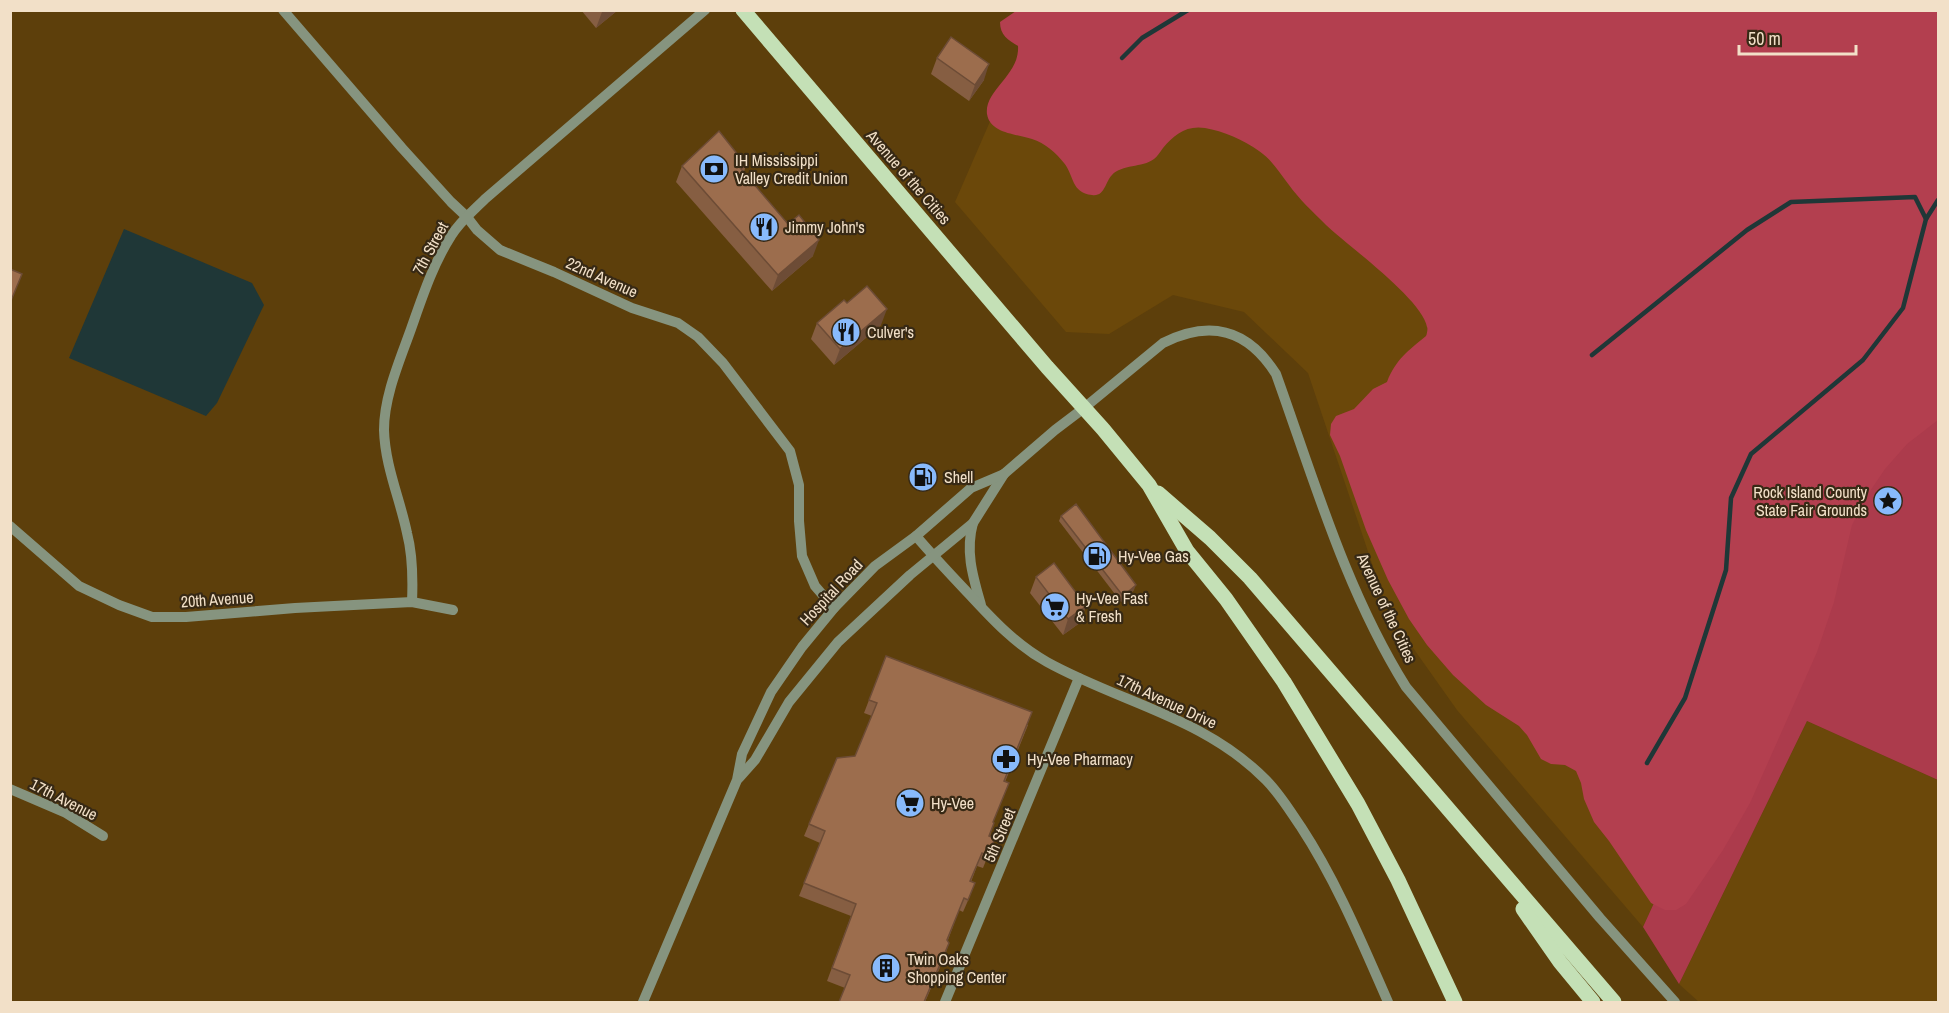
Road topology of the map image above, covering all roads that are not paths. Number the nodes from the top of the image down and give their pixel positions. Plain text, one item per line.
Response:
1 (283, 10) edge
2 (705, 10) edge
3 (743, 10) edge
4 (881, 172) dead end
5 (467, 217) junction
6 (1047, 367) junction
7 (1084, 408) junction
8 (1004, 474) junction
9 (1149, 485) junction
10 (973, 523) junction
11 (10, 526) edge
12 (916, 536) junction
13 (933, 556) junction
14 (412, 602) junction
15 (834, 608) junction
16 (982, 608) junction
17 (453, 610) dead end
18 (1079, 678) junction
19 (737, 780) junction
20 (10, 789) edge
21 (103, 836) dead end
22 (1472, 837) junction
23 (643, 1002) edge
24 (945, 1002) edge
25 (1388, 1002) edge
26 (1455, 1002) edge
27 (1593, 1002) edge
28 (1614, 1002) edge
29 (1675, 1002) edge

1 - 5 street, 22nd Avenue
2 - 5 street, 7th Street
3 - 6 main road, Avenue of the Cities
4 - 6 main road, Avenue of the Cities
5 - 14 street, 7th Street
5 - 15 street, 22nd Avenue
6 - 7 main road, Avenue of the Cities
7 - 8 street, Hospital Road
7 - 9 main road, Avenue of the Cities
7 - 29 street, Avenue of the Cities
8 - 10 street, Hospital Road
8 - 12 street, Hospital Road
9 - 22 main road, Avenue of the Cities
9 - 26 main road, Avenue of the Cities
10 - 13 street, Hospital Road
10 - 16 street
11 - 14 street, 20th Avenue
12 - 13 street, 17th Avenue Drive
12 - 15 street, Hospital Road
13 - 16 street, 17th Avenue Drive
13 - 19 street, Hospital Road
14 - 17 street, 20th Avenue
15 - 19 street, Hospital Road
16 - 18 street, 17th Avenue Drive
18 - 24 street, 5th Street
18 - 25 street, 17th Avenue Drive
19 - 23 street, Hospital Road
20 - 21 street, 17th Avenue
22 - 27 main road, Avenue of the Cities
22 - 28 main road, Avenue of the Cities

